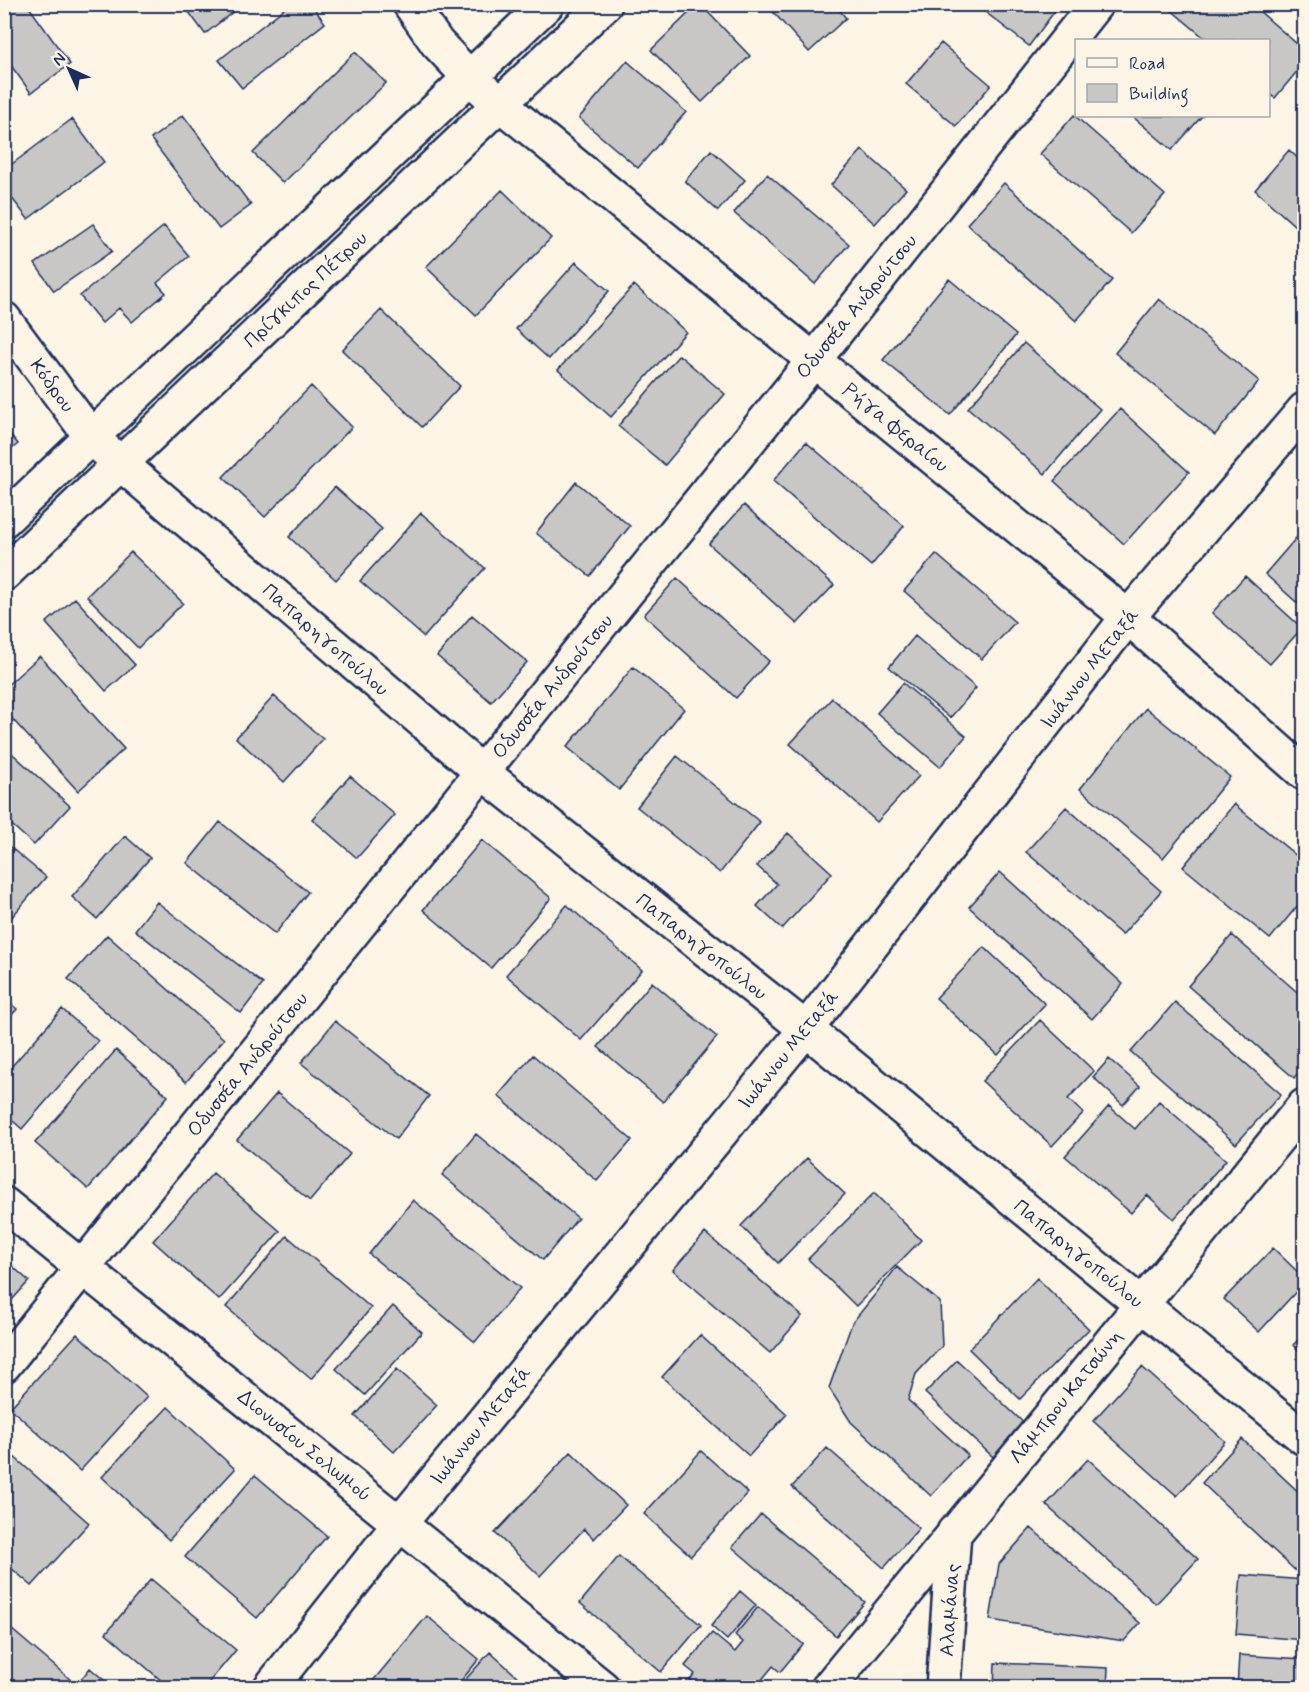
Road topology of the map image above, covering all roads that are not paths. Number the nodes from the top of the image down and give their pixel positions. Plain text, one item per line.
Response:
1 (410, 4) edge
2 (548, 4) edge
3 (605, 4) edge
4 (1096, 4) edge
5 (484, 90) junction
6 (4, 319) edge
7 (814, 360) junction
8 (1305, 410) edge
9 (106, 450) junction
10 (4, 520) edge
11 (4, 574) edge
12 (1128, 617) junction
13 (482, 772) junction
14 (1305, 773) edge
15 (806, 1029) junction
16 (1305, 1106) edge
17 (4, 1204) edge
18 (83, 1267) junction
19 (1141, 1304) junction
20 (4, 1365) edge
21 (1305, 1438) edge
22 (400, 1522) junction
23 (954, 1532) junction
24 (270, 1688) edge
25 (603, 1688) edge
26 (828, 1688) edge
27 (943, 1688) edge

1 - 5 street, Ρήγα Φεραίου
2 - 5 street, Πρίγκιπος Πέτρου
3 - 5 street, Πρίγκιπος Πέτρου
4 - 7 street, Οδυσσέα Ανδρούτσου
5 - 7 street, Ρήγα Φεραίου
5 - 9 street, Πρίγκιπος Πέτρου
6 - 9 street, Κόδρου
7 - 12 street, Ρήγα Φεραίου
7 - 13 street, Οδυσσέα Ανδρούτσου
8 - 12 street, Ιωάννου Μεταξά
9 - 10 street, Πρίγκιπος Πέτρου
9 - 11 street, Πρίγκιπος Πέτρου
9 - 13 street, Παπαρηγοπούλου
12 - 14 street, Ρήγα Φεραίου
12 - 15 street, Ιωάννου Μεταξά
13 - 15 street, Παπαρηγοπούλου
13 - 18 street, Οδυσσέα Ανδρούτσου
15 - 19 street, Παπαρηγοπούλου
15 - 22 street, Ιωάννου Μεταξά
16 - 19 street, Λάμπρου Κατσώνη
17 - 18 street, Διονυσίου Σολωμού
18 - 20 street, Οδυσσέα Ανδρούτσου
18 - 22 street, Διονυσίου Σολωμού
19 - 21 street, Παπαρηγοπούλου
19 - 23 street, Λάμπρου Κατσώνη
22 - 24 street, Ιωάννου Μεταξά
22 - 25 street, Διονυσίου Σολωμού
23 - 26 street, Λάμπρου Κατσώνη
23 - 27 street, Αλαμάνας

